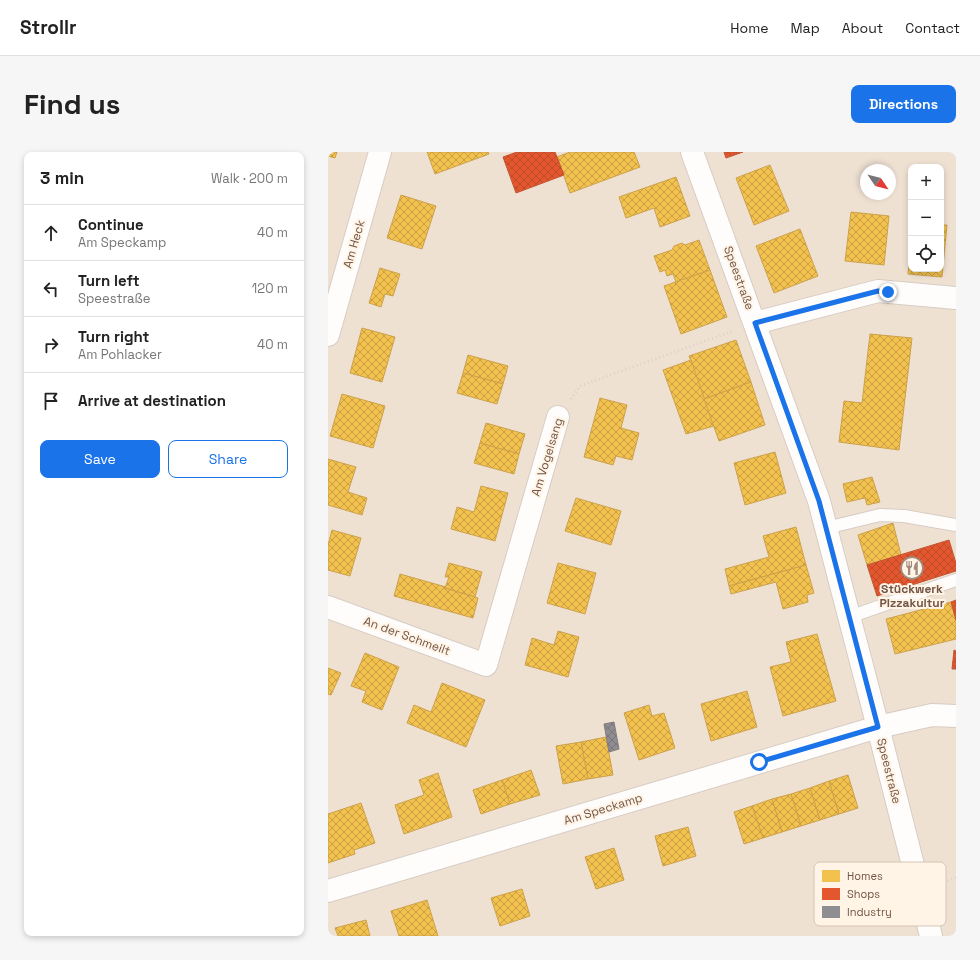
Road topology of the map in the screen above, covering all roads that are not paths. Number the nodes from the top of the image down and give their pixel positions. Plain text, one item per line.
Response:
1 (380, 152) edge
2 (692, 152) edge
3 (956, 298) edge
4 (755, 323) junction
5 (328, 335) edge
6 (558, 417) road end
7 (956, 525) edge
8 (826, 528) junction
9 (956, 580) edge
10 (328, 607) edge
11 (849, 617) junction
12 (486, 665) joint
13 (956, 716) edge
14 (878, 727) junction
15 (912, 862) edge
16 (328, 891) edge
17 (928, 926) edge
18 (931, 936) edge

1 - 5 street, Am Heck
2 - 4 street, Speestraße
3 - 4 street
4 - 8 street, Speestraße
6 - 12 street, Am Vogelsang
7 - 8 lane
8 - 11 street, Speestraße
9 - 11 lane
10 - 12 street, An der Schmeilt
11 - 14 street, Speestraße
13 - 14 street, Am Speckamp
14 - 15 street, Speestraße
14 - 16 street, Am Speckamp
17 - 18 street, Speestraße

